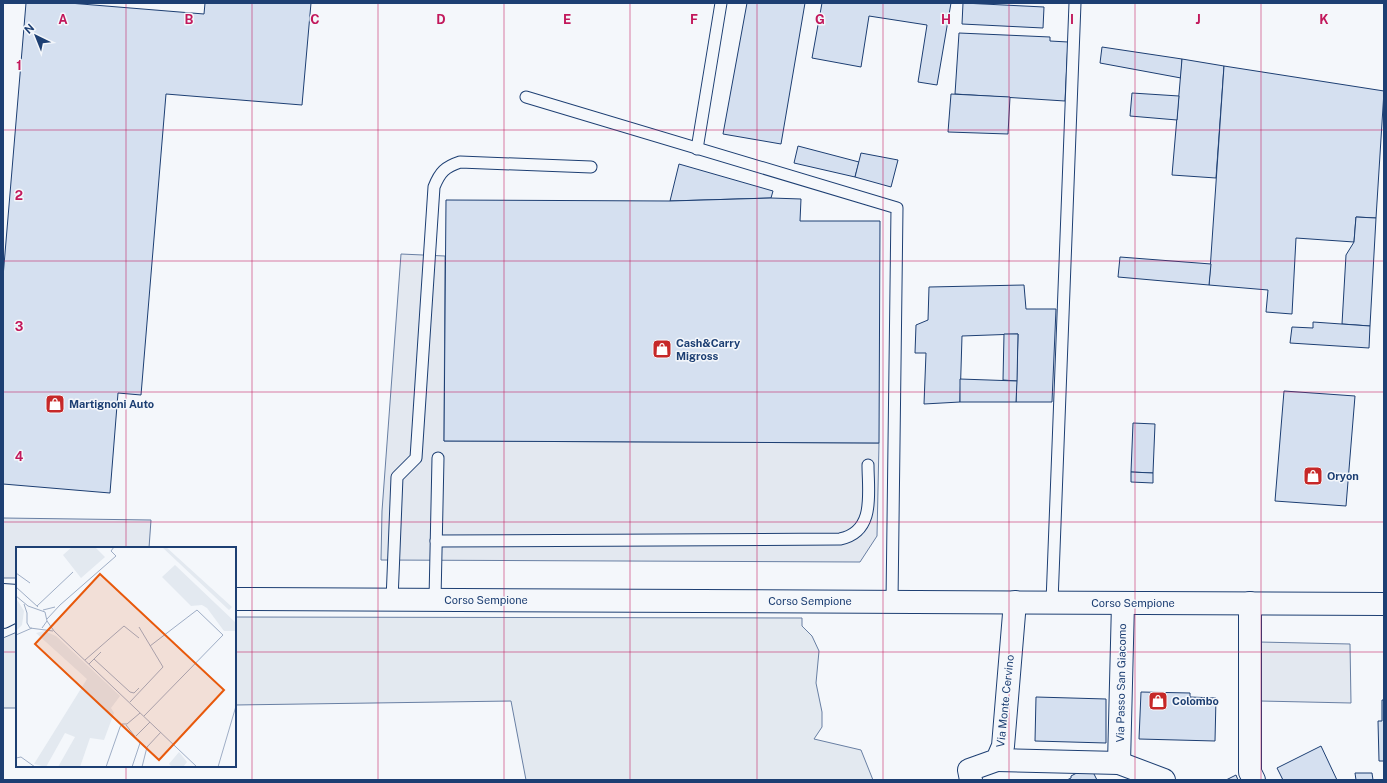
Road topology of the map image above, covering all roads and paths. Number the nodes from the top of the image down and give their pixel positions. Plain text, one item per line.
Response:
1 (721, 3) edge
2 (1075, 3) edge
3 (526, 98) dead end
4 (697, 149) junction
5 (591, 167) dead end
6 (438, 458) dead end
7 (868, 465) dead end
8 (436, 541) junction
9 (3, 594) edge
10 (16, 596) edge
11 (236, 599) edge
12 (435, 599) junction
13 (392, 600) junction
14 (892, 601) junction
15 (1015, 602) junction
16 (1052, 602) junction
17 (1122, 603) junction
18 (1250, 603) junction
19 (1384, 604) edge
20 (16, 610) edge
21 (3, 617) edge
22 (997, 760) junction
23 (1119, 762) junction
24 (970, 780) edge
25 (1164, 780) edge
26 (1254, 780) edge

1 - 4 lane
2 - 16 lane
3 - 4 lane
4 - 14 lane
5 - 13 lane
6 - 8 lane
7 - 8 lane
8 - 12 lane
9 - 10 main road
11 - 13 main road, Corso Sempione
12 - 13 main road, Corso Sempione
12 - 14 main road, Corso Sempione
14 - 15 main road, Corso Sempione
15 - 16 main road, Corso Sempione
15 - 22 main road, Via Monte Cervino
16 - 17 main road, Corso Sempione
17 - 18 main road, Corso Sempione
17 - 23 main road, Via Passo San Giacomo
18 - 19 main road, Corso Sempione
18 - 26 main road
20 - 21 main road
22 - 23 main road
22 - 24 main road, Via Monte Cervino
23 - 25 main road

